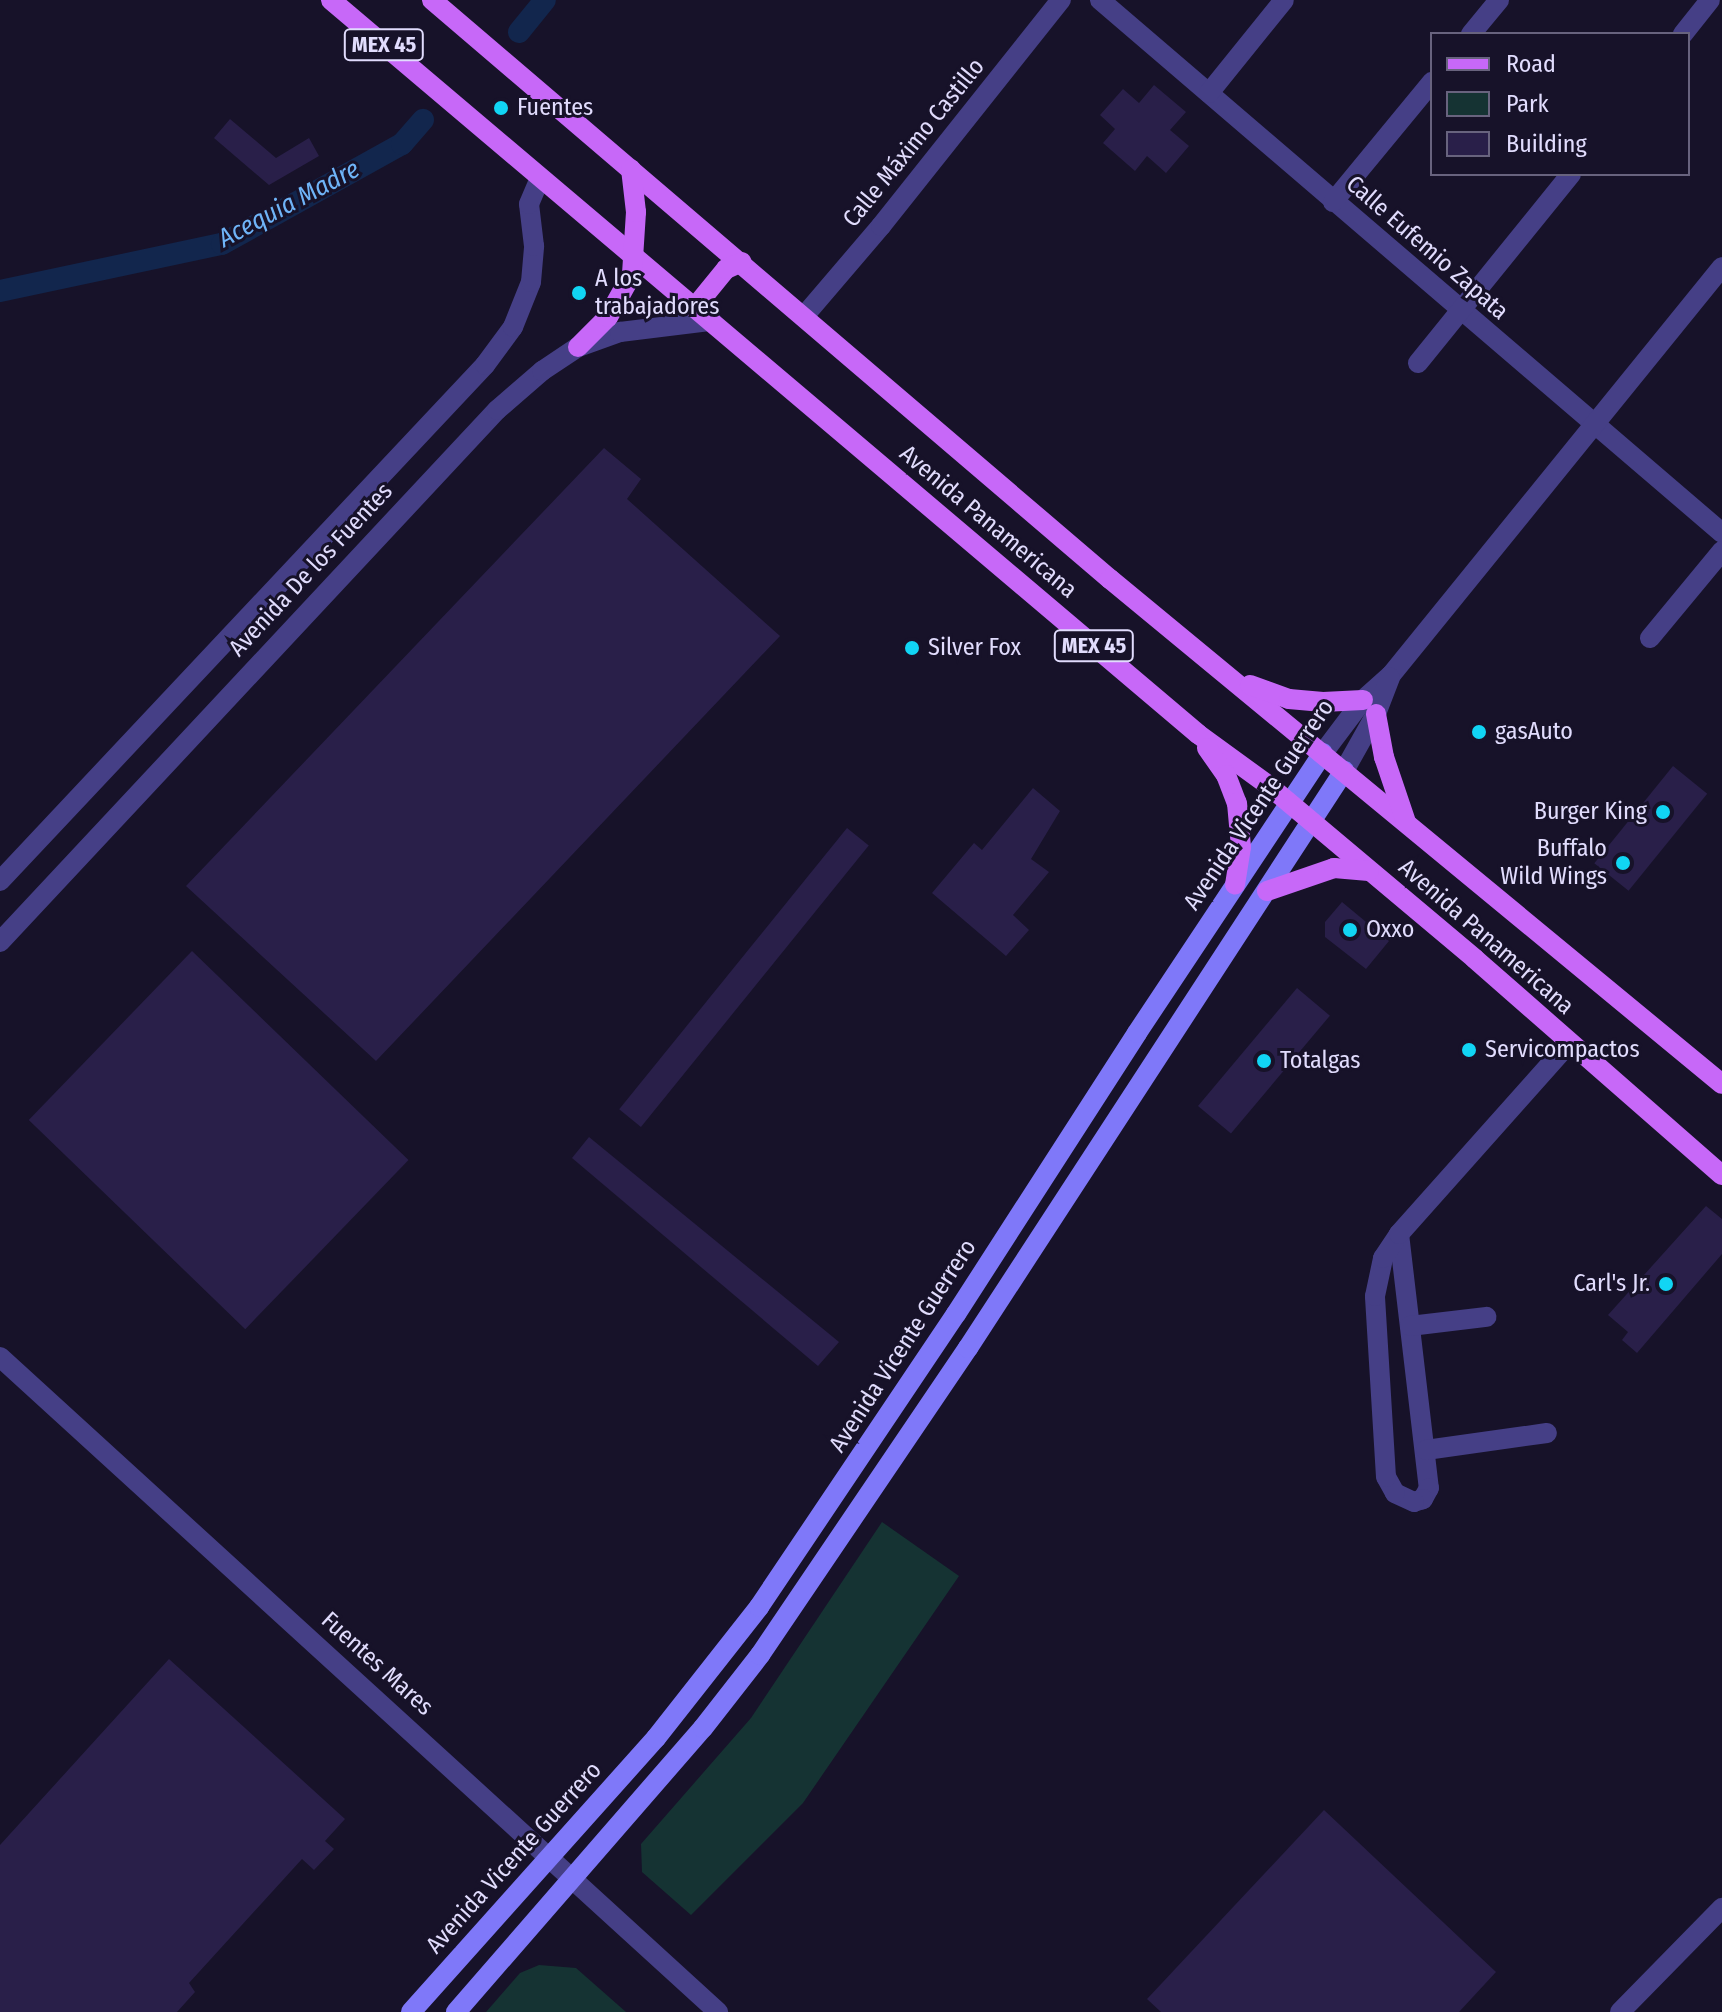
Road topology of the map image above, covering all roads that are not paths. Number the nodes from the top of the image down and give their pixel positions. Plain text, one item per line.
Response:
1 (331, 0) edge
2 (432, 0) edge
3 (1061, 0) edge
4 (1100, 0) edge
5 (1284, 0) edge
6 (1499, 0) edge
7 (1710, 0) edge
8 (1473, 32) edge
9 (1685, 32) edge
10 (1430, 84) edge
11 (1209, 93) junction
12 (631, 169) junction
13 (1569, 176) edge
14 (540, 178) junction
15 (1333, 202) junction
16 (636, 258) junction
17 (742, 262) junction
18 (1722, 267) edge
19 (695, 307) junction
20 (1460, 312) junction
21 (805, 315) junction
22 (711, 321) junction
23 (578, 347) junction
24 (1418, 363) dead end
25 (1595, 424) junction
26 (1722, 533) edge
27 (1722, 551) edge
28 (1650, 638) dead end
29 (1234, 679) junction
30 (1370, 707) junction
31 (1198, 734) junction
32 (1323, 753) junction
33 (1344, 771) junction
34 (1290, 804) junction
35 (1311, 822) junction
36 (1408, 825) junction
37 (1369, 871) junction
38 (0, 881) edge
39 (1235, 885) junction
40 (1267, 891) junction
41 (0, 942) edge
42 (1569, 1043) junction
43 (1722, 1084) edge
44 (1722, 1175) edge
45 (1399, 1234) junction
46 (1486, 1317) dead end
47 (1410, 1326) junction
48 (0, 1357) edge
49 (1547, 1433) dead end
50 (1426, 1450) junction
51 (551, 1856) junction
52 (574, 1878) junction
53 (1722, 1908) edge
54 (411, 2012) edge
55 (456, 2012) edge
56 (718, 2012) edge
57 (1620, 2012) edge

1 - 14 main road, Avenida Panamericana / MEX 45
2 - 12 main road, Avenida Panamericana / MEX 45
3 - 21 street, Calle Máximo Castillo
4 - 11 street, Calle Eufemio Zapata
5 - 11 street
6 - 8 street
7 - 9 street
10 - 15 street
11 - 15 street, Calle Eufemio Zapata
12 - 16 main road
12 - 17 main road, Avenida Panamericana / MEX 45
13 - 20 street
14 - 16 main road, Avenida Panamericana / MEX 45
14 - 38 street, Avenida De los Fuentes
15 - 20 street, Calle Eufemio Zapata
16 - 19 main road, Avenida Panamericana / MEX 45
16 - 23 main road
17 - 19 main road
17 - 21 main road, Avenida Panamericana / MEX 45
18 - 25 street, Avenida Vicente Guerrero
19 - 22 main road, Avenida Panamericana / MEX 45
20 - 24 street
20 - 25 street, Calle Eufemio Zapata
21 - 29 main road, Avenida Panamericana / MEX 45
22 - 23 street, Avenida De los Fuentes
22 - 31 main road, Avenida Panamericana / MEX 45
23 - 41 street, Avenida De los Fuentes
25 - 26 street, Calle Eufemio Zapata
25 - 30 street, Avenida Vicente Guerrero
27 - 28 street
29 - 30 main road
29 - 32 main road, Avenida Panamericana / MEX 45
30 - 32 street, Avenida Vicente Guerrero
30 - 33 street, Avenida Vicente Guerrero
30 - 36 main road
31 - 34 main road, Avenida Panamericana / MEX 45
31 - 39 main road
32 - 33 main road, Avenida Panamericana / MEX 45
32 - 34 main road, Avenida Vicente Guerrero
33 - 35 main road, Avenida Vicente Guerrero
33 - 36 main road, Avenida Panamericana / MEX 45
34 - 35 main road, Avenida Panamericana / MEX 45
34 - 39 main road, Avenida Vicente Guerrero
35 - 37 main road, Avenida Panamericana / MEX 45
35 - 40 main road, Avenida Vicente Guerrero
36 - 43 main road, Avenida Panamericana / MEX 45
37 - 40 main road
37 - 42 main road, Avenida Panamericana / MEX 45
39 - 51 main road, Avenida Vicente Guerrero
40 - 52 main road, Avenida Vicente Guerrero
42 - 44 main road, Avenida Panamericana / MEX 45
42 - 45 street
45 - 47 street
45 - 50 street
46 - 47 street
47 - 50 street
48 - 51 street, Fuentes Mares
49 - 50 street
51 - 52 street, Fuentes Mares
51 - 54 main road, Avenida Vicente Guerrero
52 - 55 main road, Avenida Vicente Guerrero
52 - 56 street, Fuentes Mares
53 - 57 street

